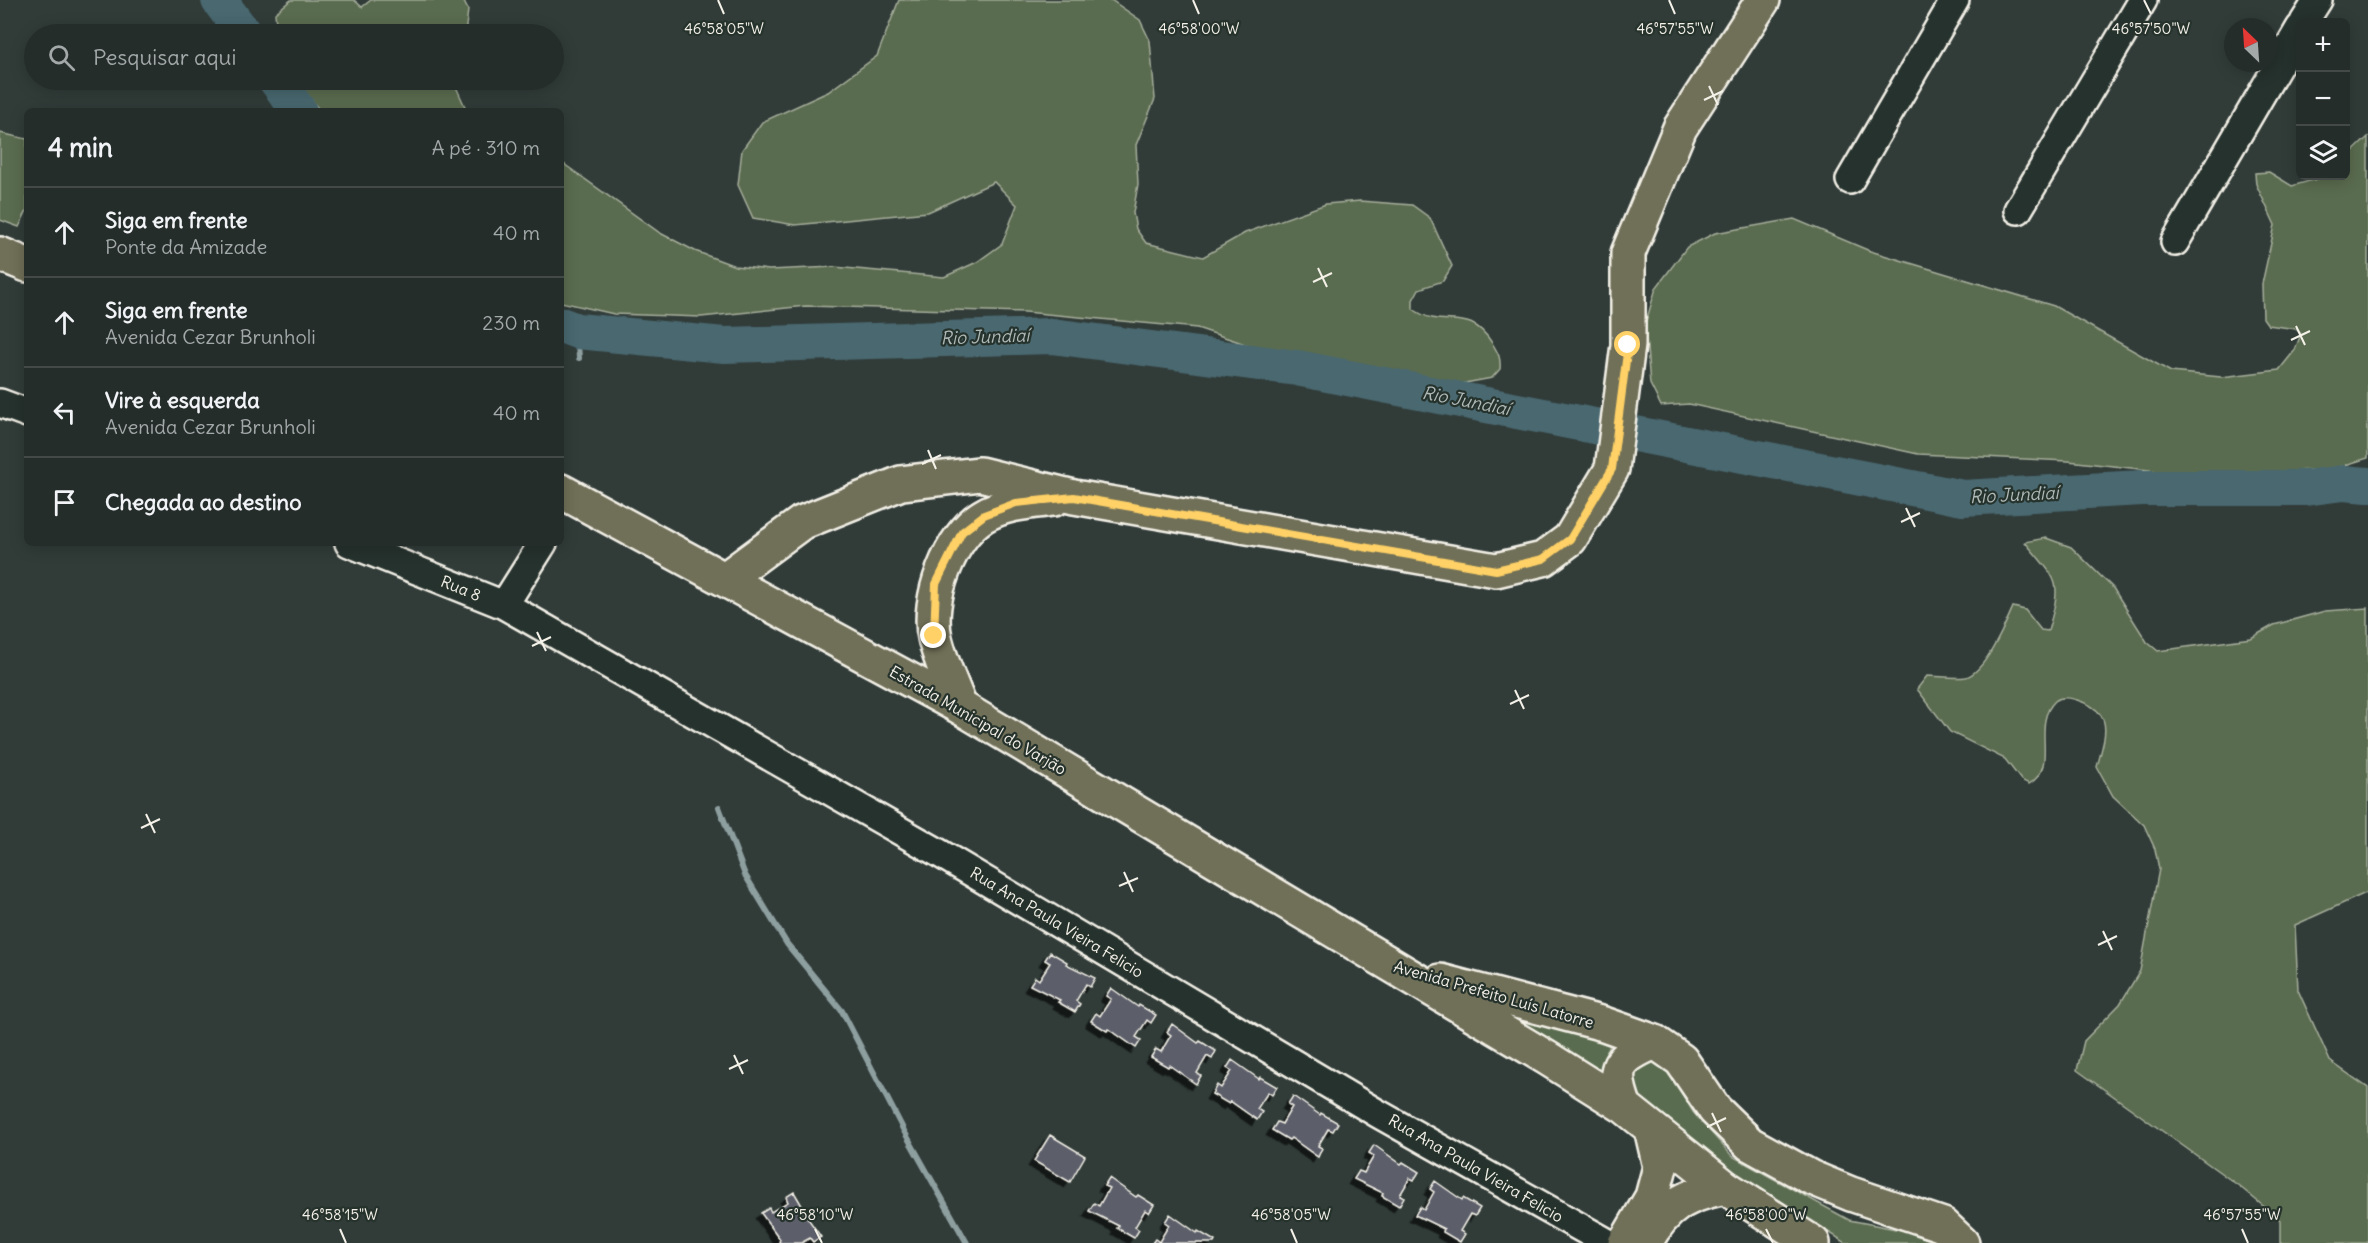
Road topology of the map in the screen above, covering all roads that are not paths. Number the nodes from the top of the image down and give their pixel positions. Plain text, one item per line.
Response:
1 (1763, 0) edge
2 (1955, 0) edge
3 (2143, 0) edge
4 (2318, 0) edge
5 (2307, 18) edge
6 (2296, 36) edge
7 (1850, 180) dead end
8 (2018, 210) dead end
9 (2175, 242) dead end
10 (0, 254) edge
11 (24, 264) edge
12 (0, 403) edge
13 (24, 413) edge
14 (1074, 497) junction
15 (564, 500) edge
16 (356, 546) edge
17 (541, 546) edge
18 (725, 579) junction
19 (504, 605) junction
20 (960, 707) junction
21 (1387, 963) junction
22 (1655, 1042) junction
23 (1625, 1107) junction
24 (1651, 1128) junction
25 (1725, 1187) junction
26 (1960, 1242) edge
27 (1608, 1243) edge
28 (1625, 1243) edge
29 (1645, 1243) edge
30 (1813, 1243) edge

1 - 14 main road
2 - 7 street
3 - 8 street
4 - 5 street
6 - 9 street
10 - 11 main road
12 - 13 street
14 - 18 main road
14 - 20 main road
15 - 18 main road, Estrada Municipal do Varjão
16 - 19 street, Rua 8
17 - 19 street
18 - 20 main road, Estrada Municipal do Varjão
19 - 27 street, Rua Ana Paula Vieira Felicio
20 - 21 main road, Estrada Municipal do Varjão
21 - 22 main road, Avenida Prefeito Luís Latorre
21 - 23 main road, Avenida Prefeito Luís Latorre
22 - 23 main road
22 - 26 main road, Avenida Prefeito Luís Latorre
23 - 24 main road, Avenida Prefeito Luís Latorre
24 - 25 main road, Avenida Prefeito Luís Latorre
24 - 28 main road
25 - 29 main road
25 - 30 main road, Avenida Prefeito Luís Latorre

